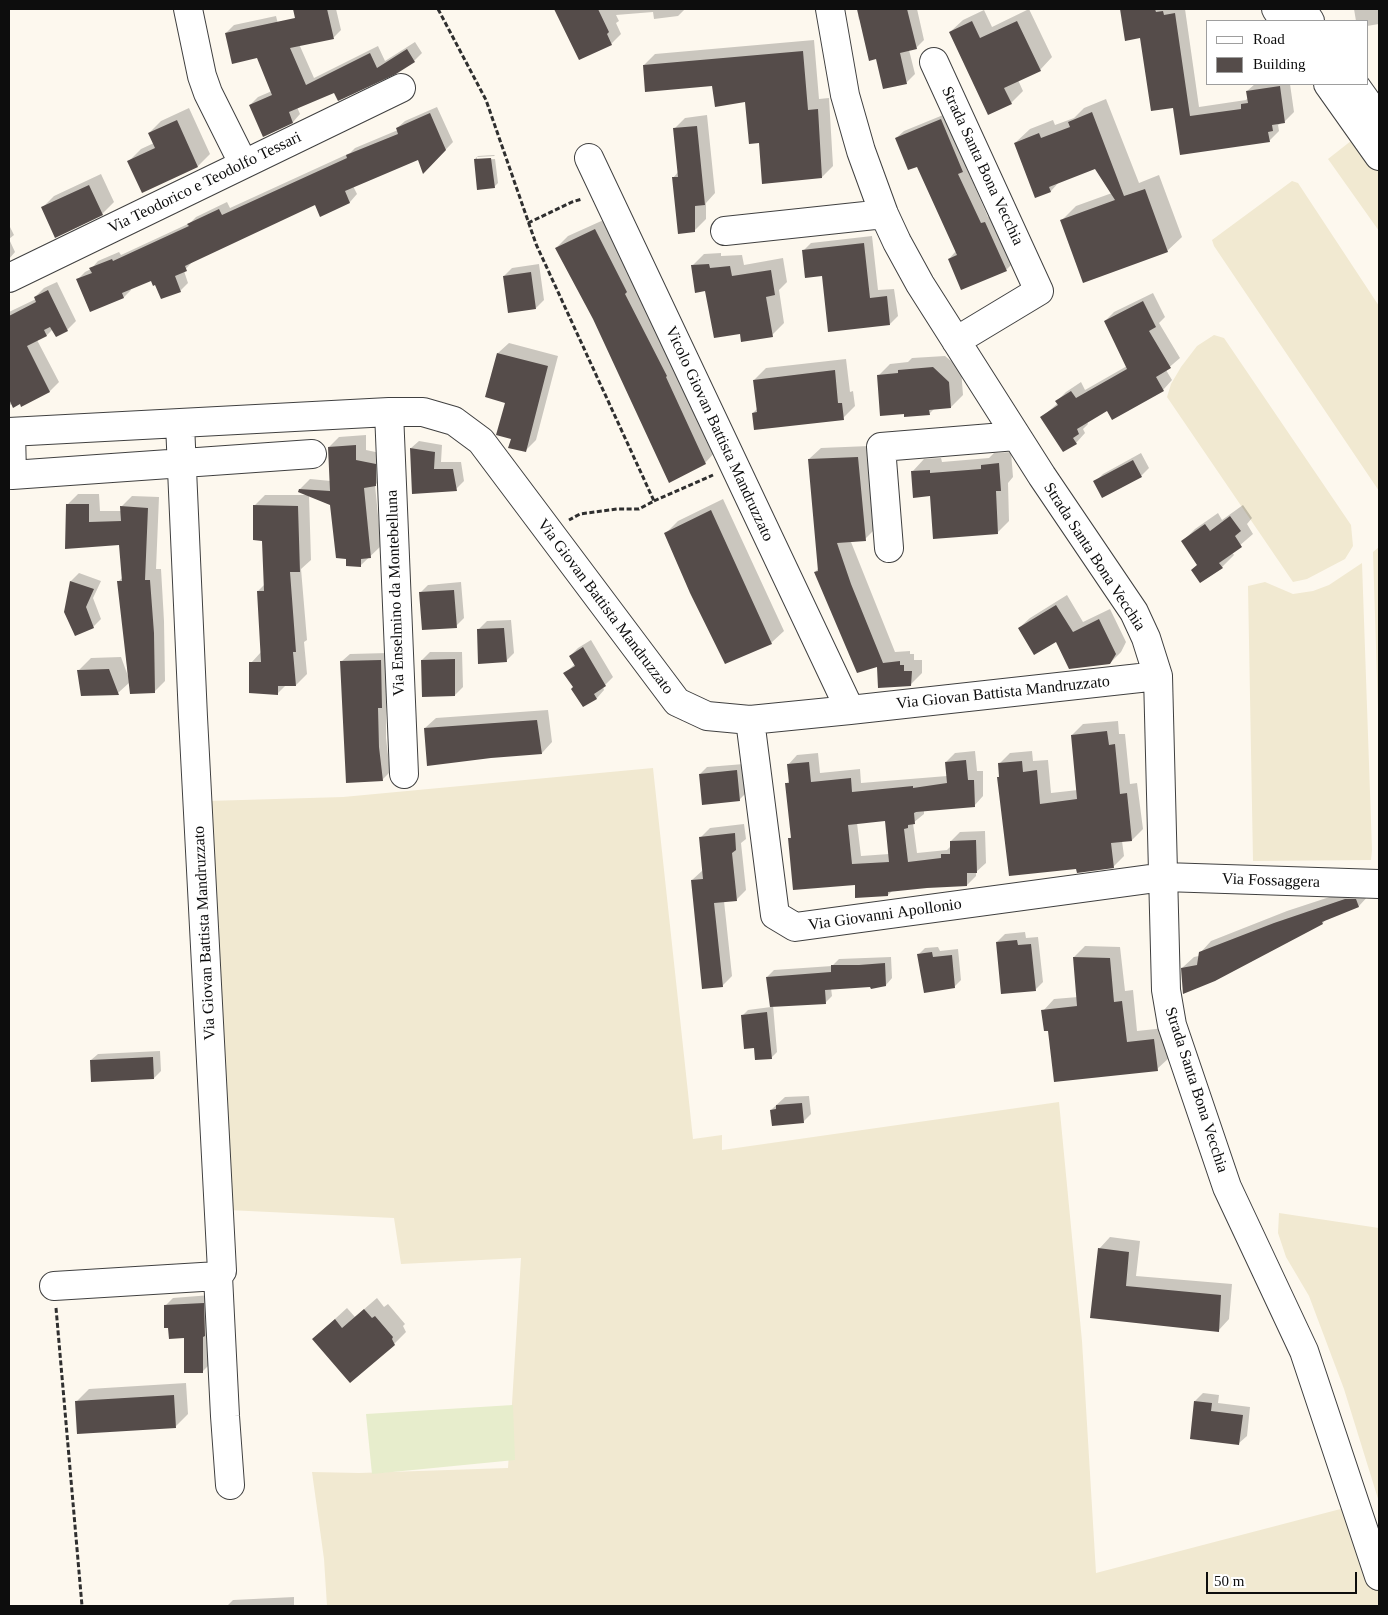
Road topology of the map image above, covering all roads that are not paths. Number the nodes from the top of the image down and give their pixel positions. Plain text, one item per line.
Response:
1 (188, 9) edge
2 (830, 9) edge
3 (1276, 9) edge
4 (1302, 9) edge
5 (1283, 20) edge
6 (1309, 20) edge
7 (934, 62) dead end
8 (1329, 85) edge
9 (1355, 85) edge
10 (401, 88) dead end
11 (1379, 119) edge
12 (1379, 156) edge
13 (589, 158) dead end
14 (243, 164) junction
15 (884, 214) junction
16 (726, 231) dead end
17 (9, 278) edge
18 (956, 342) junction
19 (388, 412) junction
20 (180, 424) junction
21 (10, 432) edge
22 (1016, 436) junction
23 (312, 454) dead end
24 (182, 465) junction
25 (889, 548) dead end
26 (1158, 676) junction
27 (850, 710) junction
28 (750, 720) junction
29 (404, 774) dead end
30 (1164, 878) junction
31 (1379, 884) edge
32 (218, 1276) junction
33 (54, 1286) road end
34 (230, 1485) dead end
35 (1379, 1576) edge

1 - 14 street
2 - 15 street, Strada Santa Bona Vecchia
3 - 5 street
4 - 6 street
7 - 18 street, Strada Santa Bona Vecchia
8 - 12 street
9 - 11 street
10 - 14 street, Via Teodorico e Teodolfo Tessari
13 - 27 street, Vicolo Giovan Battista Mandruzzato
14 - 17 street, Via Teodorico e Teodolfo Tessari
15 - 16 street
15 - 18 street, Strada Santa Bona Vecchia
18 - 22 street, Strada Santa Bona Vecchia
19 - 20 street, Via Giovan Battista Mandruzzato
19 - 28 street, Via Giovan Battista Mandruzzato
19 - 29 street, Via Enselmino da Montebelluna
20 - 21 street, Via Giovan Battista Mandruzzato
20 - 24 street, Via Giovan Battista Mandruzzato
21 - 24 street
22 - 25 street
22 - 26 street, Strada Santa Bona Vecchia
23 - 24 street
24 - 32 street, Via Giovan Battista Mandruzzato
26 - 27 street, Via Giovan Battista Mandruzzato
26 - 30 street, Strada Santa Bona Vecchia
27 - 28 street, Via Giovan Battista Mandruzzato
28 - 30 street, Via Giovanni Apollonio
30 - 31 street, Via Fossaggera
30 - 35 street, Strada Santa Bona Vecchia
32 - 33 street
32 - 34 street, Via Giovan Battista Mandruzzato

